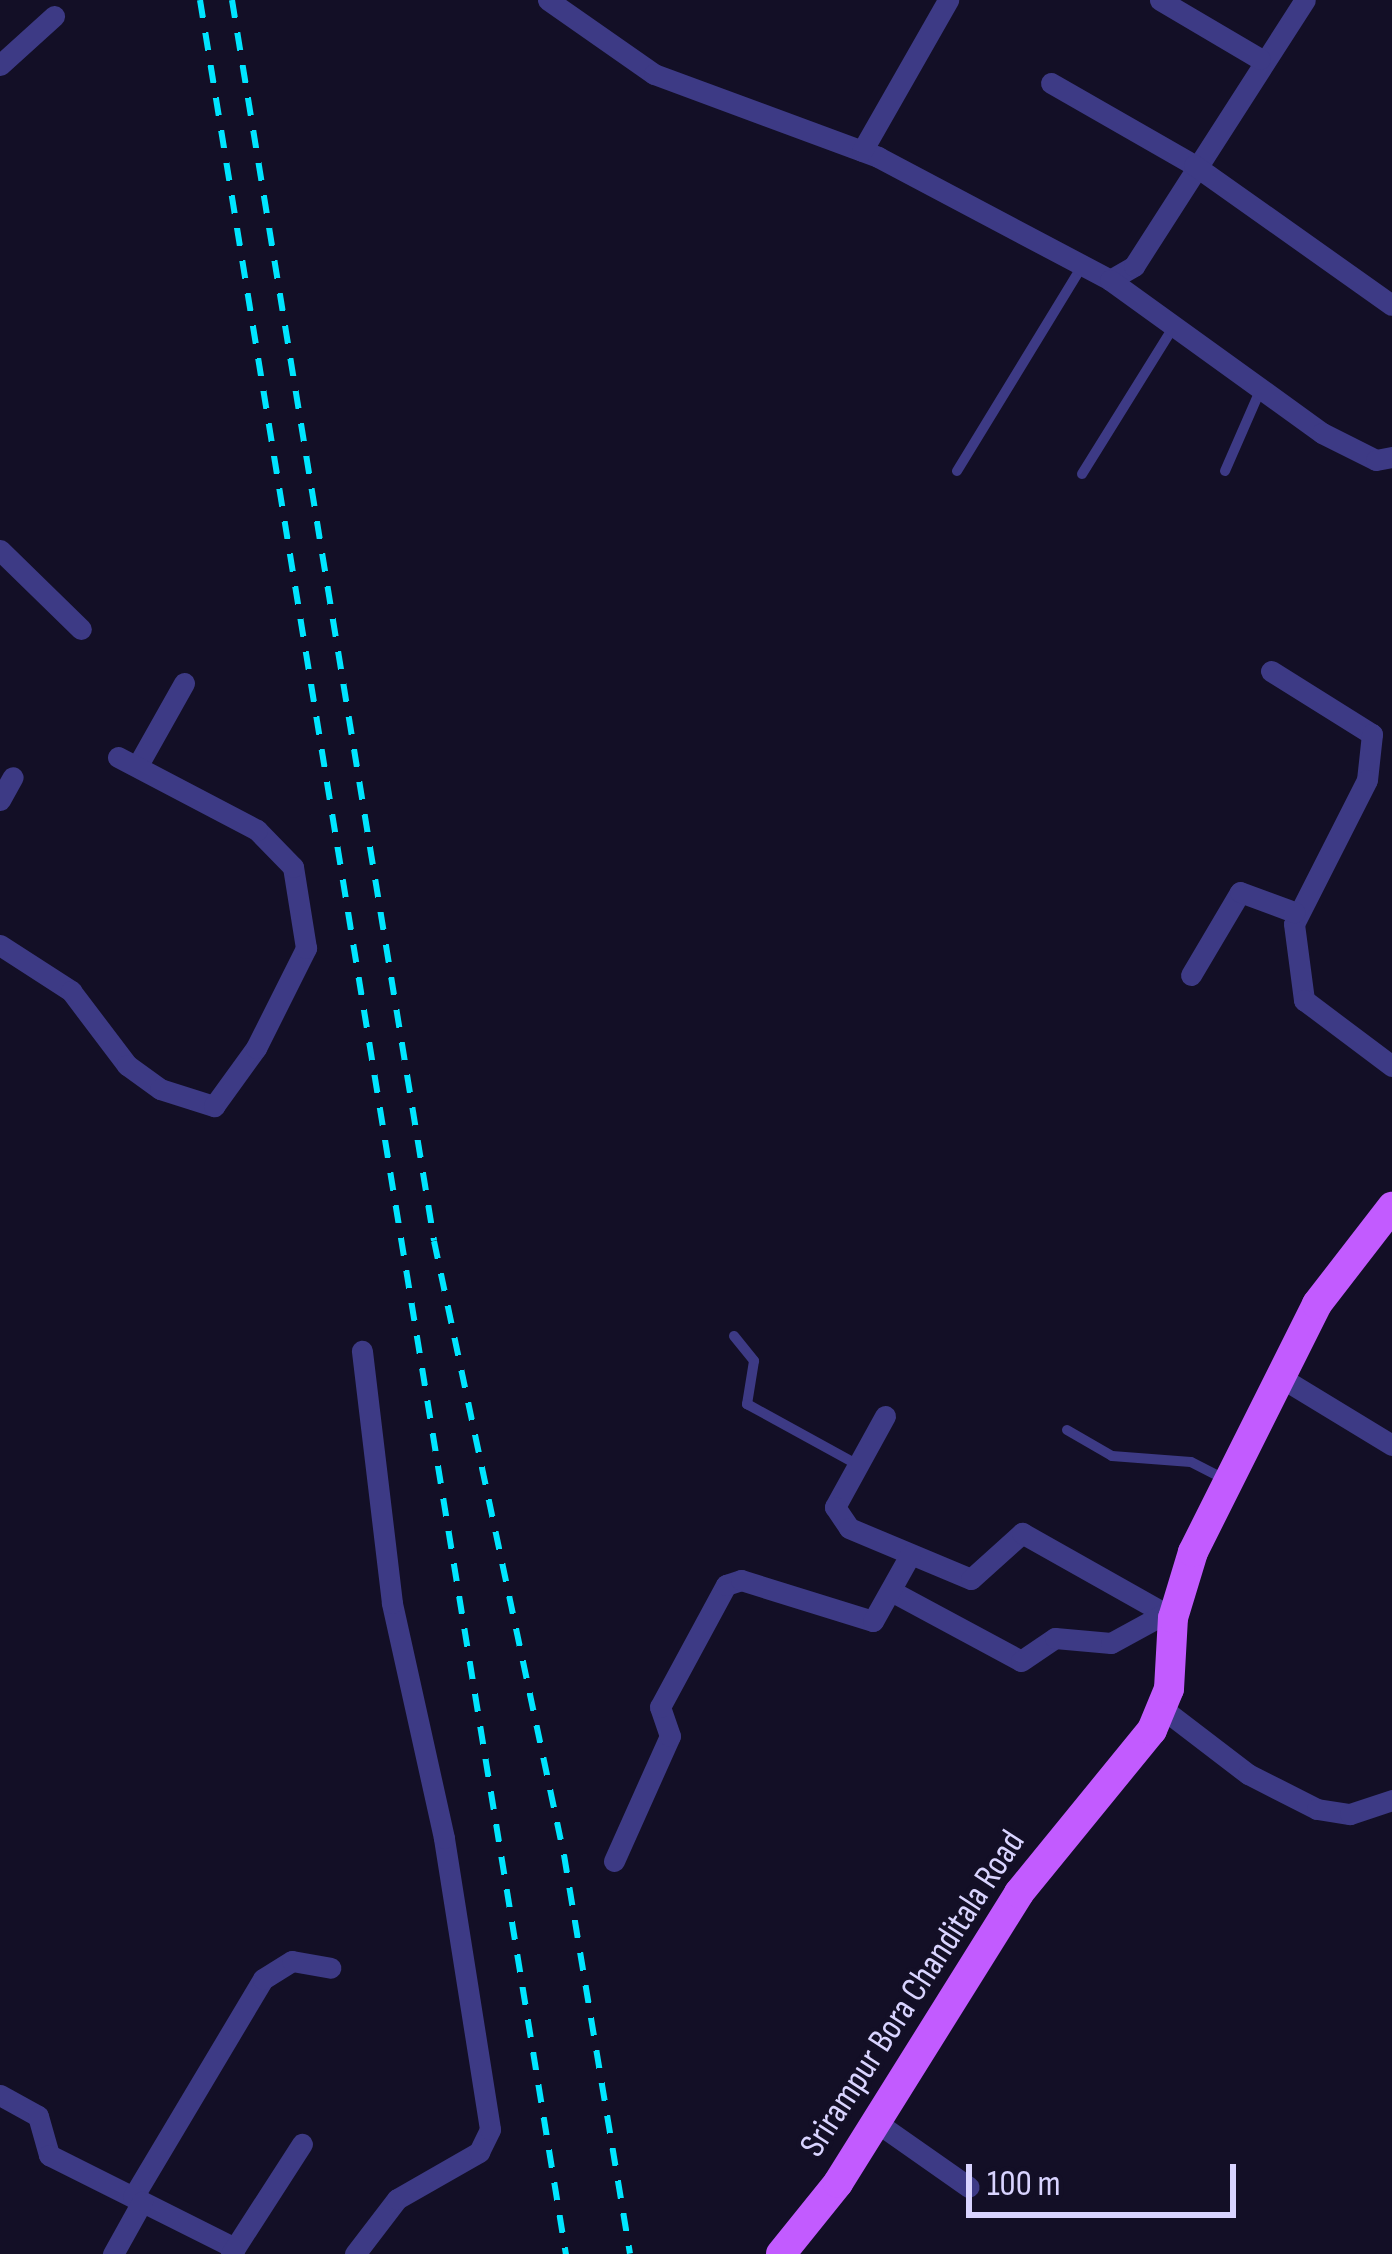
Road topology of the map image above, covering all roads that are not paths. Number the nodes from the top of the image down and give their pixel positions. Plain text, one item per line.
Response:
1 (548, 0) edge
2 (948, 0) edge
3 (1160, 0) edge
4 (1305, 0) edge
5 (54, 16) dead end
6 (1260, 58) junction
7 (0, 65) edge
8 (1052, 82) dead end
9 (862, 151) junction
10 (1194, 165) junction
11 (1081, 268) junction
12 (1110, 280) junction
13 (1392, 304) edge
14 (1173, 328) junction
15 (1259, 393) junction
16 (1392, 458) edge
17 (957, 471) dead end
18 (1226, 471) dead end
19 (1082, 474) dead end
20 (0, 550) edge
21 (81, 628) dead end
22 (1271, 670) dead end
23 (184, 683) dead end
24 (13, 777) dead end
25 (0, 800) edge
26 (1294, 912) junction
27 (0, 945) edge
28 (1190, 976) dead end
29 (1392, 1066) edge
30 (1392, 1207) edge
31 (734, 1336) dead end
32 (362, 1351) dead end
33 (1280, 1377) junction
34 (884, 1416) dead end
35 (1067, 1430) dead end
36 (1392, 1445) edge
37 (858, 1465) junction
38 (1228, 1481) junction
39 (910, 1555) junction
40 (893, 1592) junction
41 (1168, 1616) junction
42 (1163, 1709) junction
43 (1392, 1800) edge
44 (614, 1861) dead end
45 (330, 1968) dead end
46 (0, 2095) edge
47 (876, 2122) junction
48 (302, 2144) dead end
49 (969, 2187) dead end
50 (137, 2199) junction
51 (233, 2251) edge
52 (112, 2254) edge
53 (356, 2254) edge
54 (781, 2254) edge

1 - 9 street
2 - 9 street
3 - 6 street
4 - 6 street
5 - 7 street
6 - 10 street
8 - 10 street
9 - 11 street
10 - 12 street
10 - 13 street
11 - 12 street
11 - 17 lane
12 - 14 street
14 - 15 street
14 - 19 lane
15 - 16 street
15 - 18 lane
20 - 21 street
22 - 26 street
23 - 27 street
24 - 25 street
26 - 28 street
26 - 29 street
30 - 33 main road
31 - 37 lane
32 - 53 street
33 - 36 street
33 - 38 main road
34 - 37 street
35 - 38 lane
37 - 39 street
38 - 41 main road
39 - 40 street
39 - 41 street
40 - 41 street
40 - 44 street
41 - 42 main road
42 - 43 street
42 - 47 main road, Srirampur Bora Chanditala Road
45 - 50 street
46 - 50 street
47 - 49 street
47 - 54 main road, Srirampur Bora Chanditala Road
48 - 51 street
50 - 51 street
50 - 52 street

